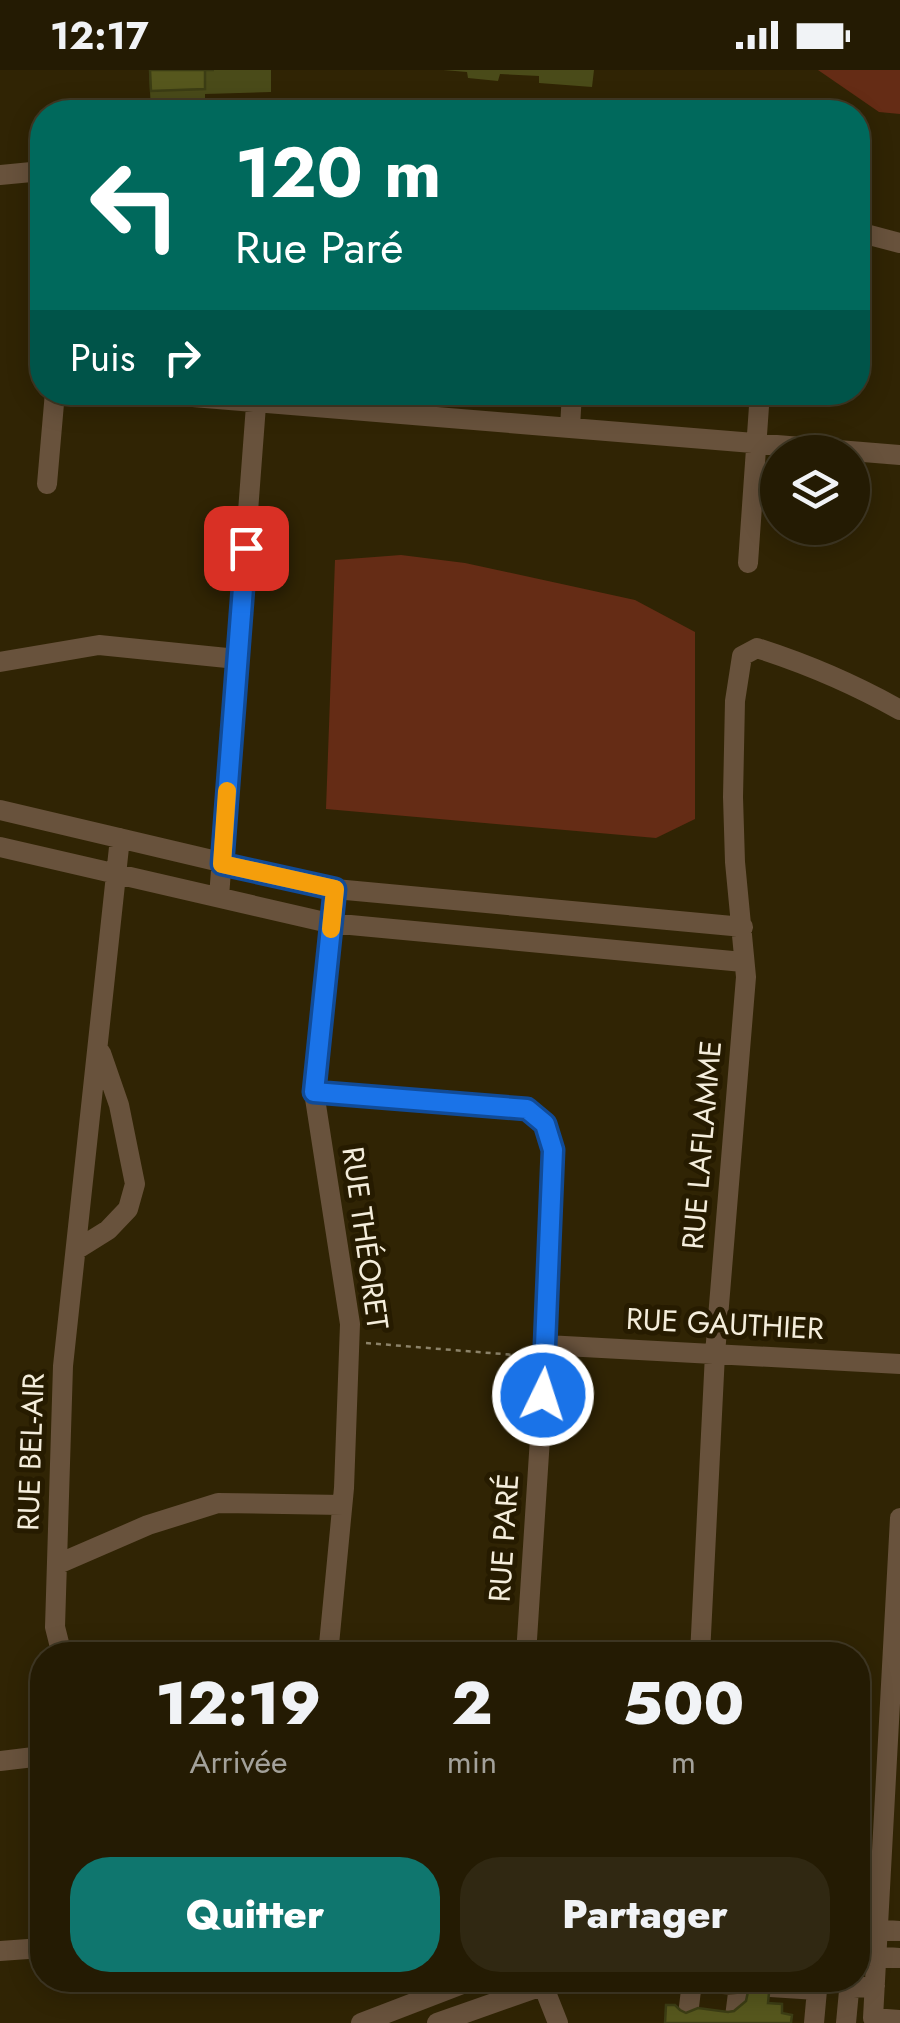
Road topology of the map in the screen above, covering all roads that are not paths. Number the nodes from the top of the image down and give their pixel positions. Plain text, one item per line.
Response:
1 (30, 173) edge
2 (0, 175) edge
3 (870, 235) edge
4 (900, 243) edge
5 (53, 405) edge
6 (256, 405) edge
7 (330, 405) edge
8 (571, 405) edge
9 (759, 405) edge
10 (570, 428) junction
11 (757, 445) junction
12 (900, 455) edge
13 (47, 484) dead end
14 (748, 563) dead end
15 (237, 660) junction
16 (0, 662) edge
17 (900, 710) edge
18 (0, 810) edge
19 (120, 838) junction
20 (0, 847) edge
21 (222, 864) junction
22 (116, 873) junction
23 (335, 889) junction
24 (219, 897) junction
25 (444, 899) junction
26 (331, 923) junction
27 (742, 927) junction
28 (442, 934) junction
29 (742, 962) junction
30 (99, 1046) junction
31 (314, 1092) junction
32 (76, 1250) junction
33 (546, 1351) junction
34 (715, 1354) junction
35 (900, 1364) edge
36 (342, 1505) junction
37 (900, 1518) edge
38 (58, 1564) junction
39 (59, 1642) edge
40 (329, 1642) edge
41 (527, 1642) edge
42 (701, 1642) edge
43 (30, 1757) edge
44 (0, 1761) edge
45 (870, 1903) edge
46 (870, 1929) edge
47 (900, 1931) edge
48 (30, 1949) edge
49 (0, 1951) edge
50 (870, 1956) edge
51 (900, 1958) edge
52 (870, 1967) edge
53 (870, 1986) edge
54 (875, 1986) junction
55 (442, 1992) edge
56 (519, 1992) edge
57 (549, 1992) edge
58 (691, 1992) edge
59 (738, 1992) edge
60 (816, 1992) edge
61 (850, 1992) edge
62 (894, 2021) edge
63 (361, 2023) edge
64 (437, 2023) edge
65 (558, 2023) edge
66 (687, 2023) edge
67 (726, 2023) edge
68 (814, 2023) edge
69 (846, 2023) edge

1 - 2 street
3 - 4 street
5 - 13 street
6 - 15 street
7 - 10 street
8 - 10 street
9 - 11 street
10 - 11 street
11 - 12 street
11 - 14 street
15 - 16 street
15 - 21 street
17 - 27 street, RUE LAFLAMME
18 - 19 street
19 - 21 street
19 - 22 street, RUE BEL-AIR
20 - 22 street
21 - 23 street
21 - 24 street
22 - 24 street
22 - 30 street, RUE BEL-AIR
23 - 25 street
23 - 26 street, RUE THÉORET
24 - 26 street
25 - 27 street
25 - 28 street
26 - 28 street
26 - 31 street, RUE THÉORET
27 - 29 street, RUE LAFLAMME
28 - 29 street
29 - 34 street, RUE LAFLAMME
30 - 32 street, RUE BEL-AIR
30 - 32 street, RUE BEL-AIR
31 - 33 street, RUE PARÉ
31 - 36 street, RUE THÉORET
32 - 38 street, RUE BEL-AIR
33 - 34 street, RUE GAUTHIER
33 - 41 street, RUE PARÉ
34 - 35 street, RUE GAUTHIER
34 - 42 street, RUE LAFLAMME
36 - 38 street
36 - 40 street, RUE THÉORET
37 - 45 street
38 - 39 street, RUE BEL-AIR
43 - 44 street
46 - 47 street
48 - 49 street
50 - 51 street
52 - 54 street
53 - 54 street
54 - 62 street
55 - 63 street
56 - 64 street
57 - 65 street
58 - 66 street
59 - 67 street
60 - 68 street
61 - 69 street

